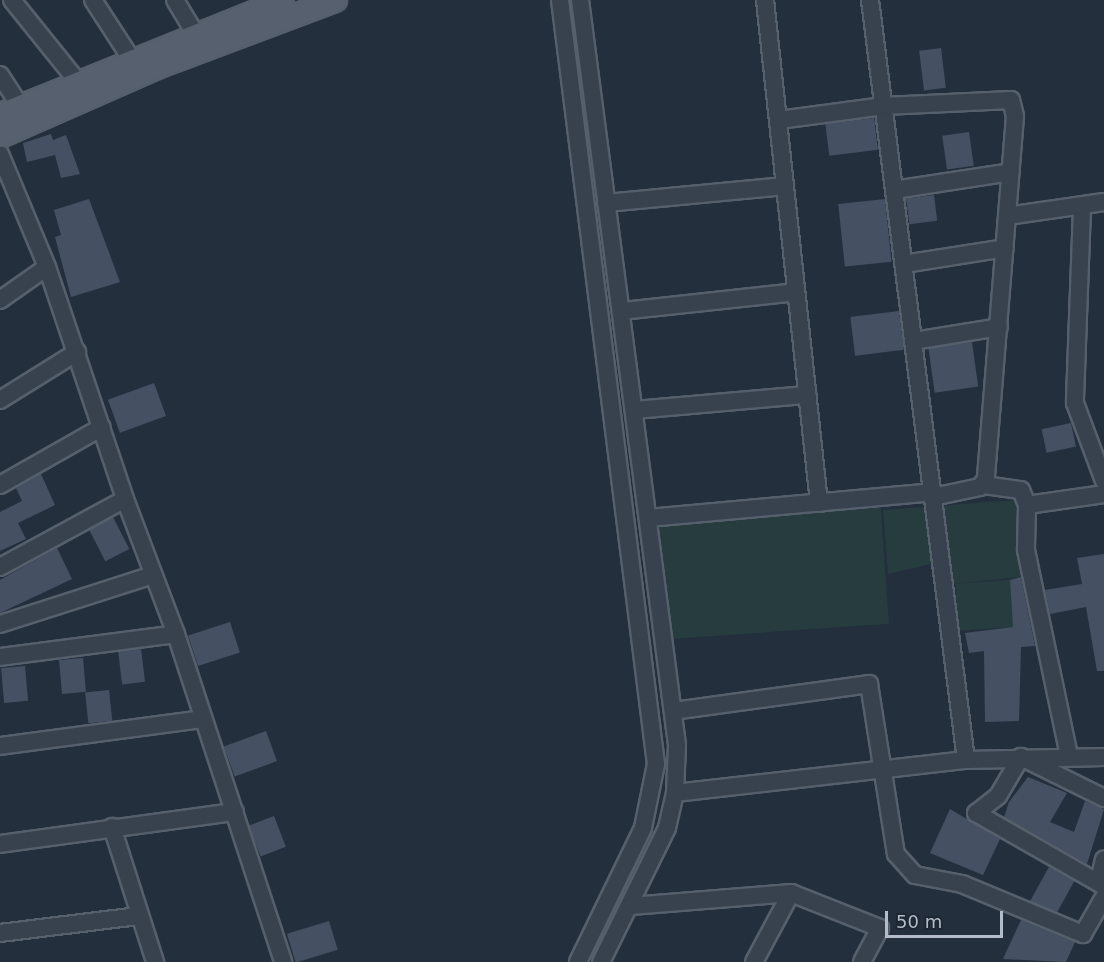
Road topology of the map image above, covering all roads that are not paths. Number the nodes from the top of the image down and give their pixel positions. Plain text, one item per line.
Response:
1 (12, 0) edge
2 (93, 0) edge
3 (175, 0) edge
4 (282, 0) edge
5 (335, 0) edge
6 (560, 0) edge
7 (580, 0) edge
8 (765, 0) edge
9 (870, 0) edge
10 (246, 6) edge
11 (195, 33) junction
12 (132, 60) junction
13 (0, 75) edge
14 (78, 82) junction
15 (20, 106) junction
16 (884, 106) junction
17 (0, 114) edge
18 (779, 120) junction
19 (0, 136) edge
20 (0, 154) edge
21 (1011, 172) junction
22 (785, 186) junction
23 (894, 189) junction
24 (1104, 202) edge
25 (606, 203) junction
26 (1082, 208) junction
27 (1007, 216) junction
28 (1005, 248) junction
29 (904, 264) junction
30 (47, 267) junction
31 (796, 292) junction
32 (0, 300) edge
33 (622, 311) junction
34 (999, 327) junction
35 (913, 341) junction
36 (77, 352) junction
37 (807, 394) junction
38 (0, 400) edge
39 (634, 410) junction
40 (102, 427) junction
41 (1104, 481) edge
42 (0, 485) edge
43 (984, 485) junction
44 (1104, 494) edge
45 (932, 495) junction
46 (125, 500) junction
47 (819, 503) junction
48 (1027, 505) junction
49 (648, 518) junction
50 (0, 567) edge
51 (153, 575) junction
52 (0, 624) edge
53 (176, 634) junction
54 (0, 657) edge
55 (673, 711) junction
56 (203, 719) junction
57 (0, 746) edge
58 (1069, 756) junction
59 (1022, 757) junction
60 (1104, 757) edge
61 (966, 760) junction
62 (883, 769) junction
63 (675, 793) junction
64 (1104, 798) edge
65 (235, 812) junction
66 (112, 827) junction
67 (0, 844) edge
68 (1104, 860) edge
69 (1102, 888) edge
70 (791, 893) junction
71 (631, 906) junction
72 (139, 916) junction
73 (0, 933) edge
74 (155, 962) edge
75 (283, 962) edge
76 (578, 962) edge
77 (601, 962) edge
78 (754, 962) edge
79 (862, 962) edge

1 - 14 street
2 - 12 street
3 - 11 street
4 - 10 main road
5 - 19 main road
6 - 76 street
7 - 25 street
8 - 18 street
9 - 16 street
10 - 11 main road
11 - 12 main road
12 - 14 main road
13 - 15 street
14 - 15 main road
15 - 17 main road
16 - 18 street
16 - 21 street
16 - 23 street
18 - 22 street
20 - 30 street
21 - 23 street
21 - 27 street
22 - 25 street
22 - 31 street
23 - 29 street
24 - 26 street
25 - 33 street
26 - 27 street
26 - 41 street
27 - 28 street
28 - 29 street
28 - 34 street
29 - 35 street
30 - 32 street
30 - 36 street
31 - 33 street
31 - 37 street
33 - 39 street
34 - 35 street
34 - 43 street
35 - 45 street
36 - 38 street
36 - 40 street
37 - 39 street
37 - 47 street
39 - 49 street
40 - 42 street
40 - 46 street
43 - 45 street
43 - 48 street
44 - 48 street
45 - 47 street
45 - 61 street
46 - 50 street
46 - 51 street
47 - 49 street
48 - 58 street
49 - 55 street
51 - 52 street
51 - 53 street
53 - 54 street
53 - 56 street
55 - 62 street
55 - 63 street
56 - 57 street
56 - 65 street
58 - 59 street
58 - 60 street
59 - 61 street
59 - 64 street
59 - 69 street
61 - 62 street
62 - 63 street
62 - 69 street
63 - 71 street
65 - 66 street
65 - 75 street
66 - 67 street
66 - 72 street
68 - 69 street
70 - 71 street
70 - 78 street
70 - 79 street
71 - 77 street
72 - 73 street
72 - 74 street

